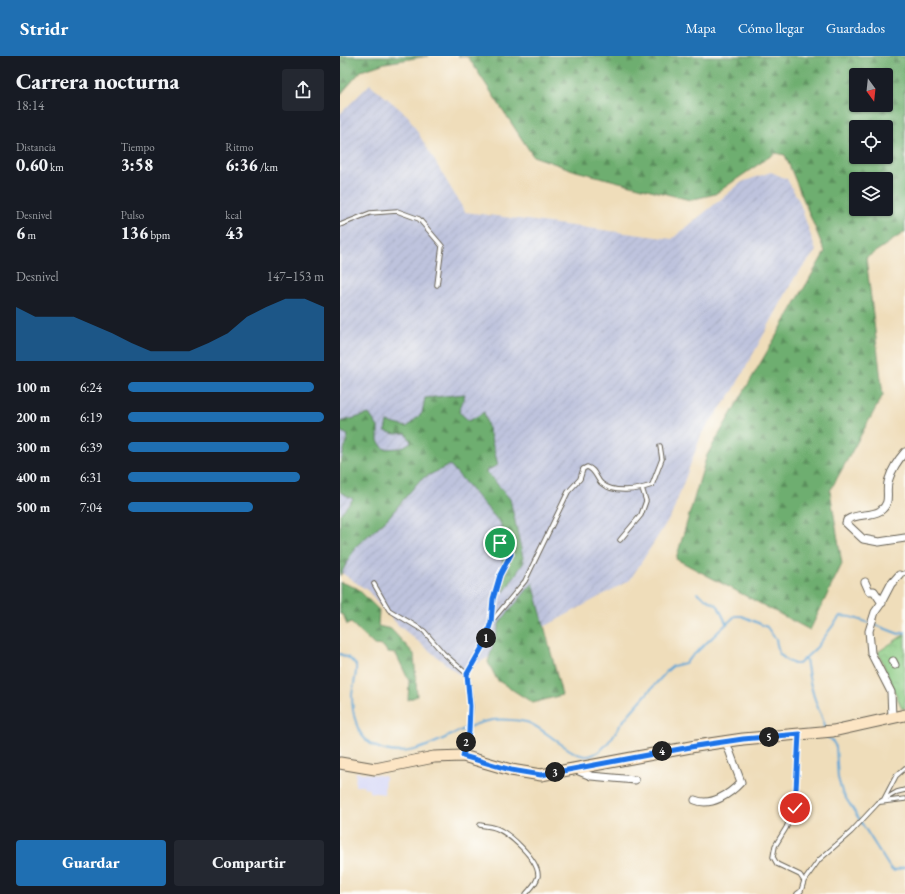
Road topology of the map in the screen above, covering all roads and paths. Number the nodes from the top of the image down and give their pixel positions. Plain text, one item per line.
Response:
1 (340, 225) edge
2 (437, 285) dead end
3 (660, 446) dead end
4 (904, 455) edge
5 (642, 488) junction
6 (905, 538) edge
7 (620, 540) dead end
8 (500, 543) dead end
9 (902, 574) edge
10 (865, 582) dead end
11 (374, 584) dead end
12 (882, 603) junction
13 (491, 622) junction
14 (467, 674) junction
15 (905, 715) edge
16 (892, 717) junction
17 (799, 734) junction
18 (726, 742) junction
19 (463, 756) junction
20 (340, 763) edge
21 (905, 768) edge
22 (574, 769) junction
23 (636, 780) dead end
24 (905, 790) edge
25 (905, 799) edge
26 (695, 800) dead end
27 (883, 800) junction
28 (878, 803) junction
29 (480, 825) dead end
30 (804, 881) junction
31 (526, 894) edge
32 (797, 894) edge

1 - 2 lane
3 - 5 lane
4 - 6 street
5 - 7 lane
5 - 13 lane
8 - 13 lane
9 - 12 street
10 - 12 street
11 - 14 lane
12 - 16 street
13 - 14 lane
14 - 19 lane
15 - 16 street
16 - 17 street
17 - 18 street
17 - 30 lane
18 - 22 street
18 - 26 street
19 - 20 street
19 - 22 street
21 - 27 lane
22 - 23 street
24 - 27 lane
25 - 28 lane
27 - 28 lane
28 - 30 lane
29 - 31 lane
30 - 32 lane

